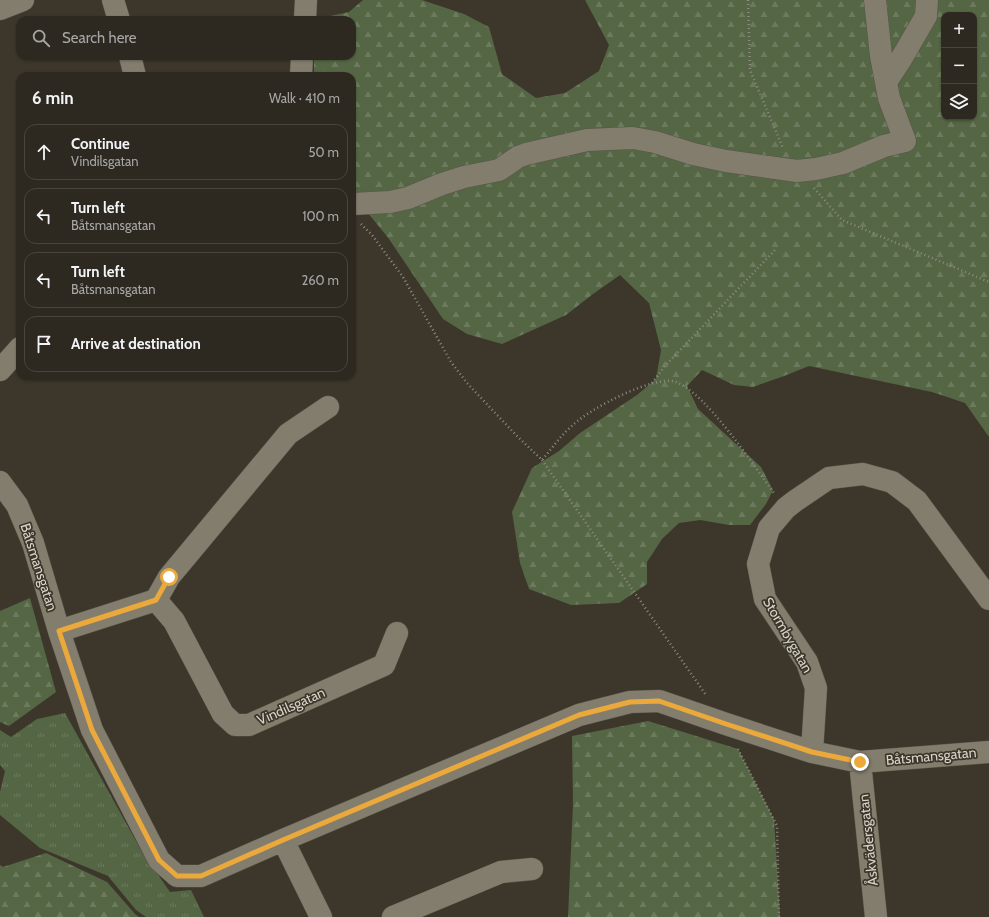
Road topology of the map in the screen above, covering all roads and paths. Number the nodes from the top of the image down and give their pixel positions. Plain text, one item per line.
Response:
1 (23, 0) edge
2 (113, 0) edge
3 (306, 0) edge
4 (748, 0) edge
5 (875, 0) edge
6 (927, 0) edge
7 (0, 9) edge
8 (118, 16) edge
9 (305, 16) edge
10 (131, 60) edge
11 (302, 60) edge
12 (135, 72) edge
13 (301, 72) edge
14 (886, 82) junction
15 (800, 170) junction
16 (356, 211) edge
17 (356, 215) edge
18 (775, 250) dead end
19 (989, 282) edge
20 (16, 352) edge
21 (0, 370) edge
22 (652, 384) junction
23 (328, 407) dead end
24 (542, 460) junction
25 (0, 482) edge
26 (786, 508) junction
27 (989, 599) edge
28 (156, 600) junction
29 (59, 631) junction
30 (397, 633) dead end
31 (708, 699) dead end
32 (726, 724) junction
33 (812, 752) junction
34 (989, 752) edge
35 (860, 762) junction
36 (283, 840) junction
37 (532, 869) dead end
38 (321, 917) edge
39 (393, 917) edge
40 (779, 917) edge
41 (876, 917) edge

1 - 7 street
2 - 8 street
3 - 9 street
4 - 15 path
5 - 14 street
6 - 14 street
10 - 12 street
11 - 13 street
14 - 15 street
15 - 16 street
15 - 19 path
17 - 24 path
18 - 22 path
20 - 21 street
22 - 24 path
22 - 26 path
23 - 28 street
24 - 31 path
25 - 29 street, Båtsmansgatan
26 - 27 street, Stormbygatan
26 - 33 street, Stormbygatan
28 - 29 street
28 - 30 street, Vindilsgatan
29 - 36 street, Båtsmansgatan
32 - 33 street, Båtsmansgatan
32 - 36 street, Båtsmansgatan
32 - 40 path
33 - 35 street, Båtsmansgatan
34 - 35 street, Båtsmansgatan
35 - 41 street, Åskvädersgatan
36 - 38 street
37 - 39 street

